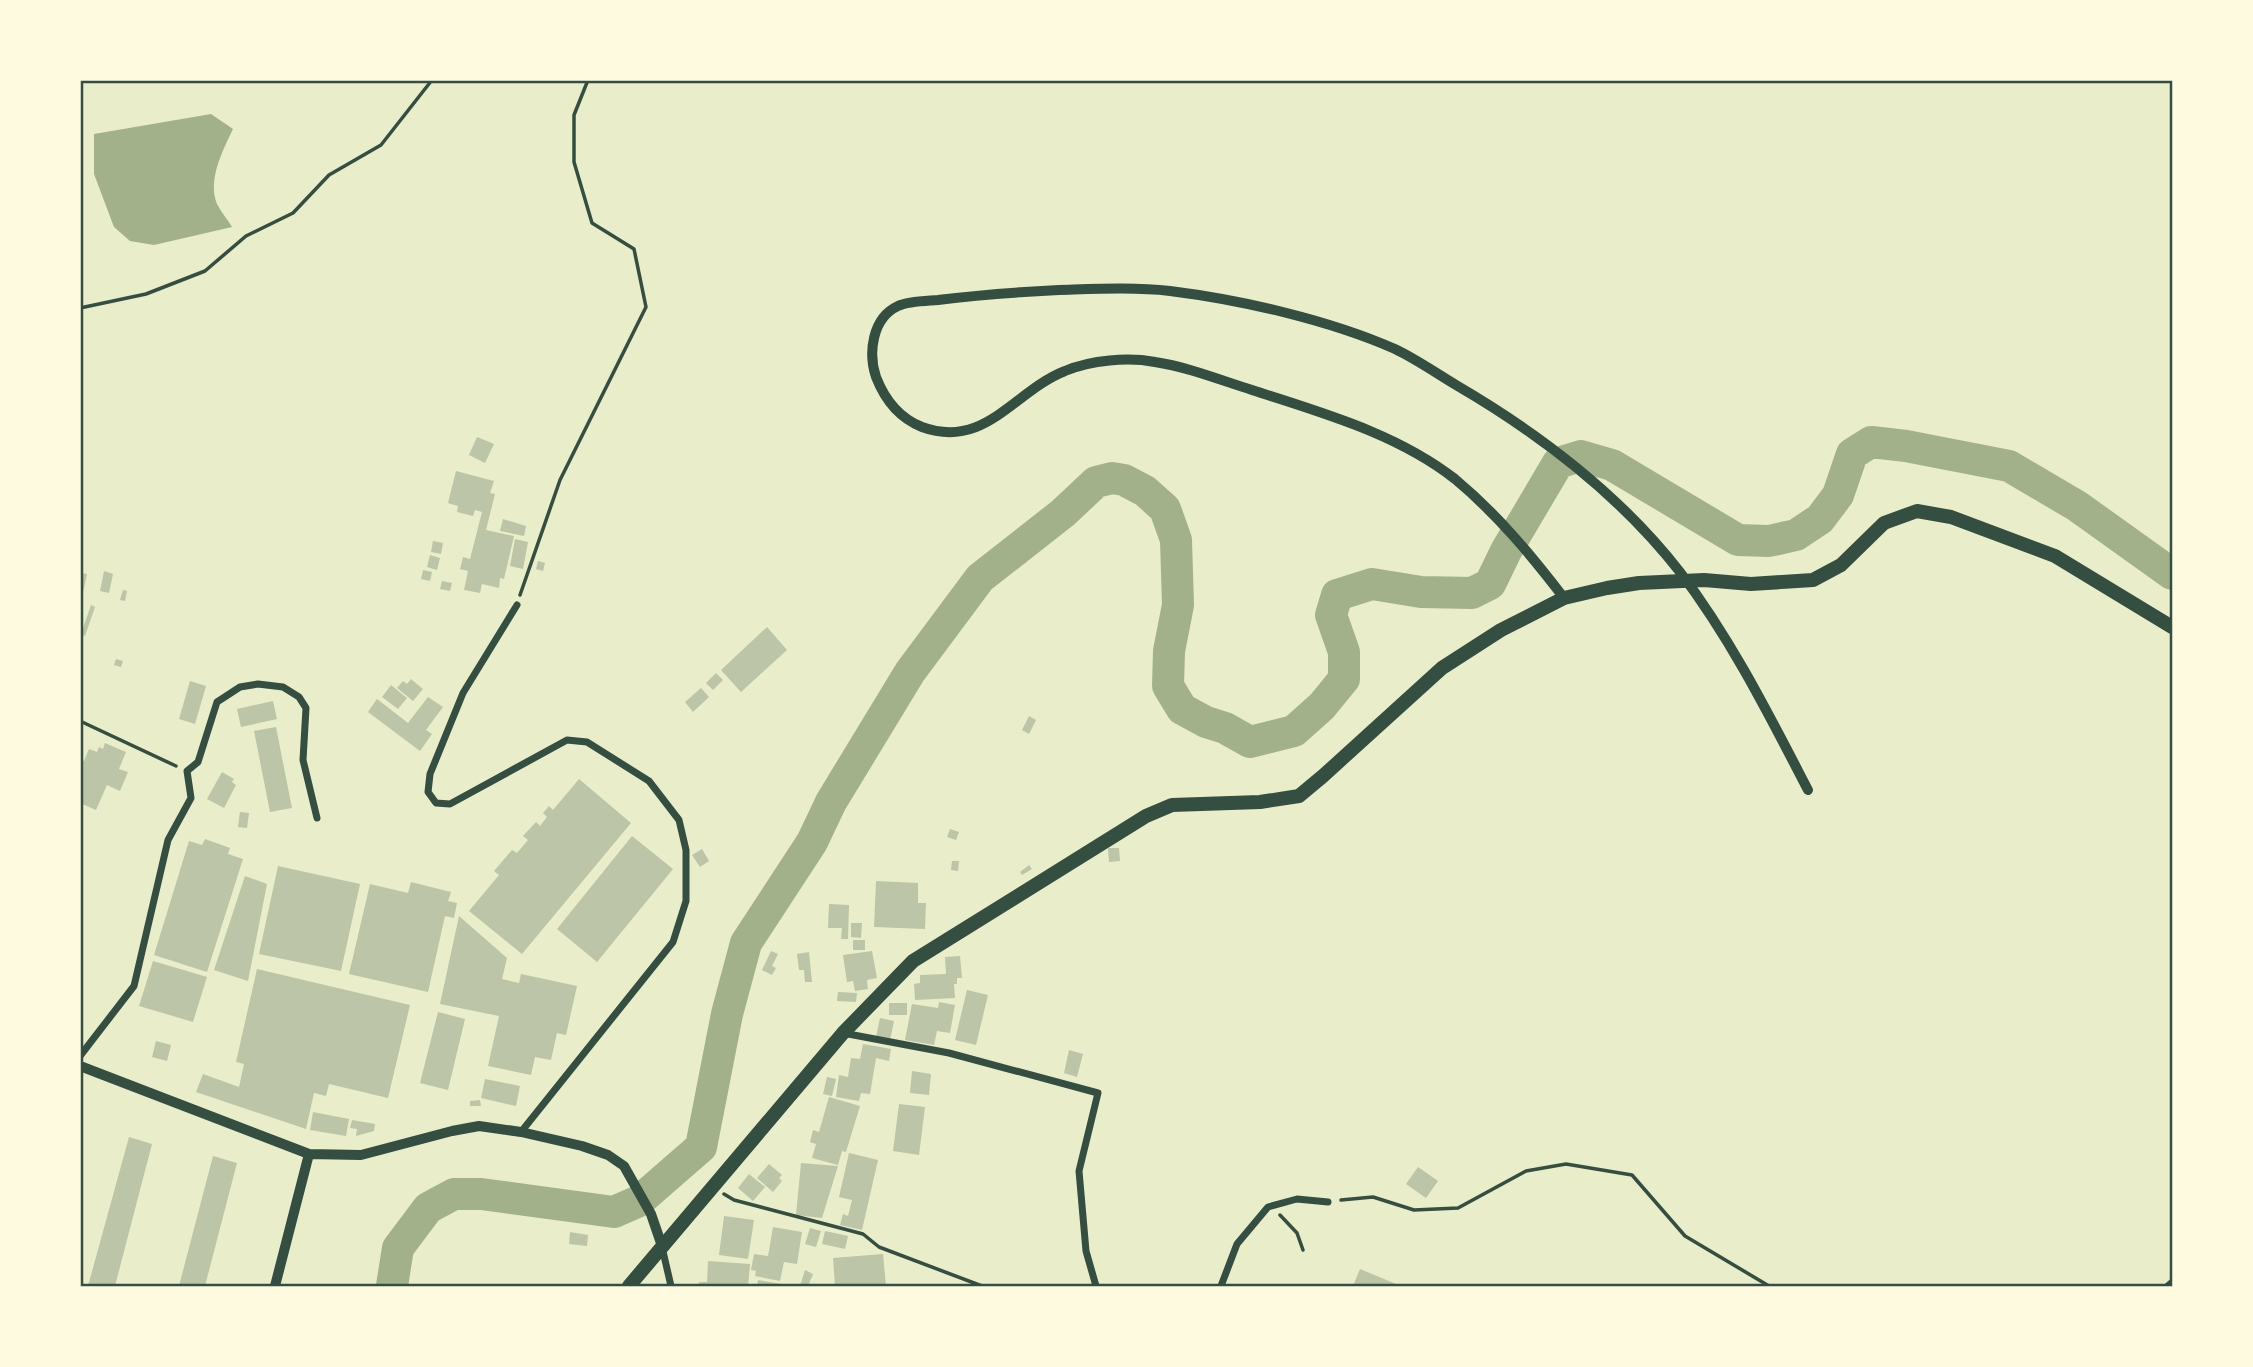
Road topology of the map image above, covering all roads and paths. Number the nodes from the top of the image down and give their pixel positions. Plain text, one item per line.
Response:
1 (432, 80) edge
2 (587, 80) edge
3 (80, 308) edge
4 (1564, 598) junction
5 (517, 605) joint
6 (2172, 626) edge
7 (80, 721) edge
8 (187, 771) junction
9 (1808, 790) dead end
10 (317, 818) dead end
11 (842, 1033) junction
12 (80, 1056) edge
13 (80, 1066) edge
14 (521, 1132) junction
15 (309, 1154) junction
16 (722, 1193) dead end
17 (1328, 1202) joint
18 (1268, 1207) junction
19 (662, 1246) junction
20 (1303, 1250) dead end
21 (2172, 1280) edge
22 (275, 1286) edge
23 (629, 1286) edge
24 (671, 1286) edge
25 (982, 1286) edge
26 (1096, 1286) edge
27 (1221, 1286) edge
28 (1769, 1286) edge
29 (2165, 1286) edge

1 - 3 path
2 - 5 path
4 - 6 main road
4 - 9 street
4 - 11 main road
5 - 14 street
7 - 8 path
8 - 10 street
8 - 12 street
11 - 19 main road
11 - 26 street
13 - 15 street
14 - 15 street
14 - 19 street
15 - 22 street
16 - 25 path
17 - 18 street
17 - 28 path
18 - 20 path
18 - 27 street
19 - 23 main road
19 - 24 street
21 - 29 path

